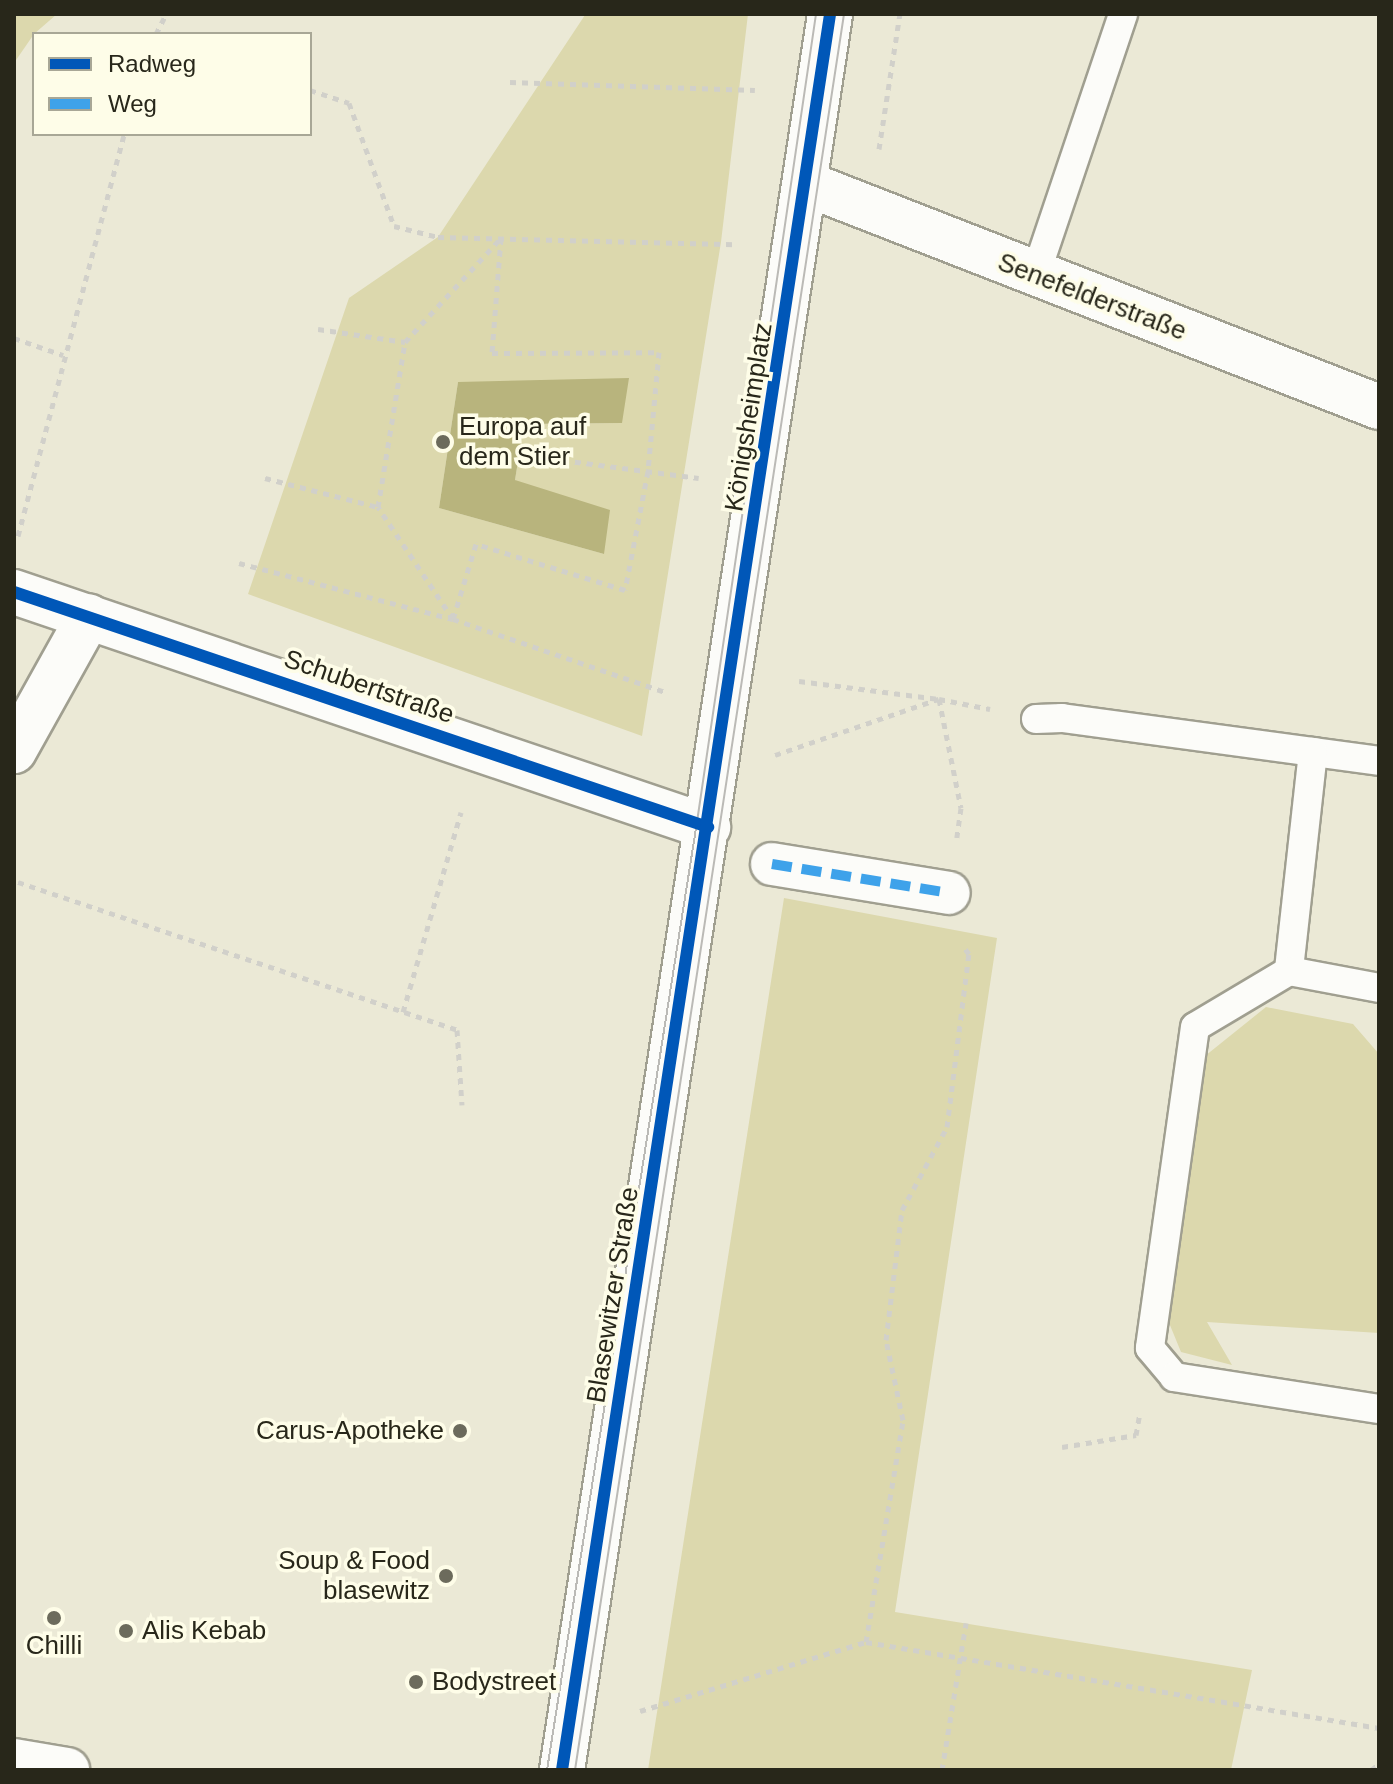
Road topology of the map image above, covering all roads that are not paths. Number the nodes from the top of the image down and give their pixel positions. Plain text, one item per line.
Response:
1 (830, 14) edge
2 (1123, 14) edge
3 (807, 184) junction
4 (1035, 276) junction
5 (1379, 407) edge
6 (14, 592) edge
7 (89, 616) junction
8 (1036, 719) road end
9 (14, 751) edge
10 (1313, 752) junction
11 (1379, 761) edge
12 (708, 827) junction
13 (772, 864) dead end
14 (949, 893) road end
15 (1289, 971) junction
16 (1379, 988) edge
17 (1379, 1409) edge
18 (14, 1761) edge
19 (67, 1770) edge
20 (562, 1770) edge

1 - 3 street, Königsheimplatz
2 - 4 lane
3 - 4 street, Senefelderstraße
3 - 12 street, Königsheimplatz
4 - 5 street, Senefelderstraße
6 - 7 street, Schubertstraße
7 - 9 street
7 - 12 street, Schubertstraße
8 - 10 lane
10 - 11 lane
10 - 15 lane
12 - 20 street, Blasewitzer Straße
13 - 14 street
15 - 16 lane
15 - 17 lane
18 - 19 street

